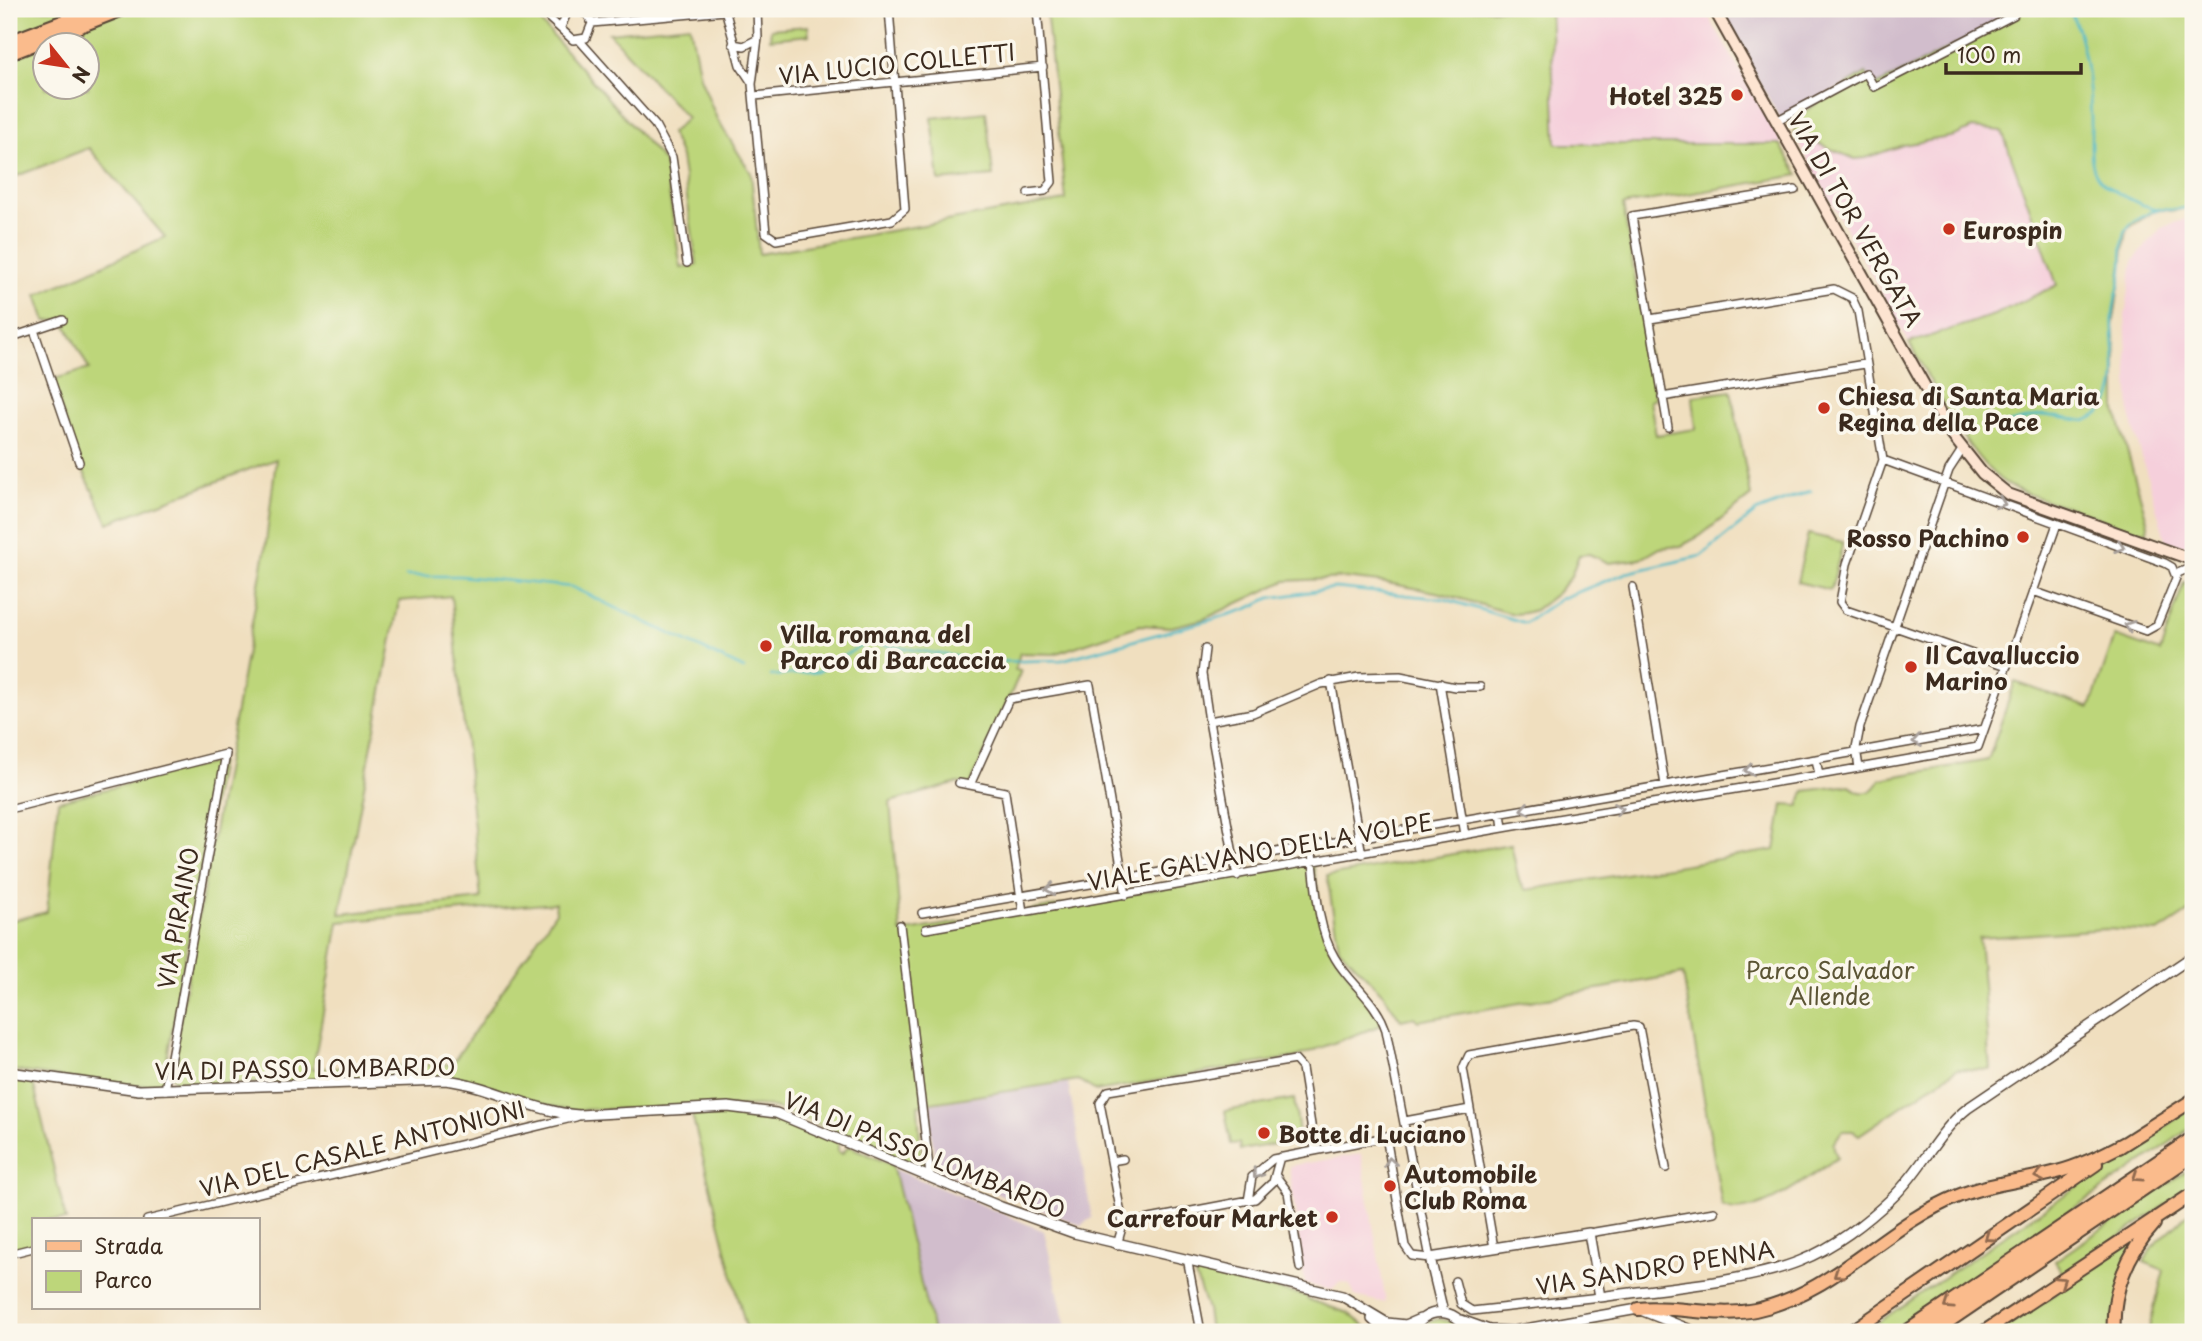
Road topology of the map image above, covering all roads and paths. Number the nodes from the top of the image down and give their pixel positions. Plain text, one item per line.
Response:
1 (96, 9) edge
2 (123, 9) edge
3 (539, 9) edge
4 (757, 9) edge
5 (889, 9) edge
6 (1037, 9) edge
7 (1714, 9) edge
8 (725, 10) edge
9 (2014, 15) dead end
10 (592, 23) junction
11 (561, 27) junction
12 (758, 38) junction
13 (580, 41) junction
14 (9, 42) edge
15 (733, 44) junction
16 (9, 54) edge
17 (1042, 67) junction
18 (896, 81) junction
19 (752, 84) junction
20 (755, 96) junction
21 (1776, 121) junction
22 (1795, 190) dead end
23 (1028, 193) dead end
24 (687, 263) dead end
25 (1650, 318) junction
26 (63, 320) dead end
27 (34, 330) junction
28 (9, 338) edge
29 (1866, 364) junction
30 (1662, 397) junction
31 (1668, 427) dead end
32 (1962, 450) junction
33 (1883, 460) junction
34 (79, 462) dead end
35 (1945, 482) junction
36 (2057, 524) junction
37 (2193, 560) edge
38 (2193, 571) edge
39 (2179, 574) junction
40 (1633, 587) dead end
41 (2033, 591) junction
42 (1895, 627) junction
43 (1205, 649) dead end
44 (2007, 666) junction
45 (1331, 681) junction
46 (1440, 683) junction
47 (1480, 687) dead end
48 (1209, 721) junction
49 (1984, 729) junction
50 (1856, 752) junction
51 (1816, 758) junction
52 (1859, 768) junction
53 (1819, 775) junction
54 (958, 783) dead end
55 (970, 785) junction
56 (1665, 785) junction
57 (9, 809) edge
58 (1500, 813) junction
59 (1462, 820) junction
60 (1503, 828) junction
61 (1465, 835) junction
62 (1359, 837) junction
63 (1311, 845) junction
64 (1362, 854) junction
65 (1234, 859) junction
66 (1313, 863) junction
67 (1237, 876) junction
68 (1124, 877) junction
69 (1021, 894) junction
70 (1126, 895) junction
71 (1023, 912) junction
72 (922, 913) dead end
73 (900, 925) dead end
74 (926, 929) dead end
75 (2193, 956) edge
76 (9, 1072) edge
77 (165, 1090) junction
78 (2193, 1100) edge
79 (1470, 1109) junction
80 (587, 1115) junction
81 (1405, 1121) junction
82 (1407, 1133) junction
83 (1386, 1136) junction
84 (2193, 1139) edge
85 (2126, 1143) junction
86 (1315, 1150) junction
87 (2193, 1154) edge
88 (1280, 1157) junction
89 (1123, 1158) dead end
90 (1111, 1161) junction
91 (1666, 1168) dead end
92 (930, 1175) junction
93 (1276, 1177) junction
94 (2190, 1195) edge
95 (1248, 1201) junction
96 (1714, 1212) dead end
97 (155, 1218) edge
98 (1124, 1224) junction
99 (1589, 1233) junction
100 (1117, 1245) junction
101 (32, 1248) edge
102 (1494, 1248) junction
103 (9, 1254) edge
104 (1430, 1258) junction
105 (1188, 1263) junction
106 (1300, 1268) dead end
107 (1455, 1281) dead end
108 (1600, 1297) junction
109 (1361, 1308) junction
110 (1638, 1309) junction
111 (1443, 1312) junction
112 (1420, 1319) junction
113 (1460, 1320) junction
114 (1199, 1332) edge
115 (1386, 1332) edge
116 (1412, 1332) edge
117 (1468, 1332) edge
118 (1511, 1332) edge
119 (1696, 1332) edge
120 (1851, 1332) edge
121 (1908, 1332) edge
122 (1931, 1332) edge
123 (1984, 1332) edge
124 (2114, 1332) edge

1 - 14 main road
2 - 16 main road
3 - 11 street
4 - 12 street
5 - 18 street
6 - 17 street, VIA LUCIO COLLETTI
7 - 21 main road, VIA DI TOR VERGATA
8 - 10 street
8 - 15 street
9 - 21 street
10 - 11 street
10 - 13 street
11 - 13 street
12 - 15 street
12 - 19 street
13 - 24 street
15 - 19 street
17 - 18 street, VIA LUCIO COLLETTI
17 - 23 street, VIA LUCIO COLLETTI
18 - 20 street, VIA LUCIO COLLETTI
18 - 20 street
19 - 20 street
21 - 32 main road, VIA DI TOR VERGATA
22 - 25 street
25 - 29 street
25 - 30 street
26 - 27 street
27 - 28 street
27 - 34 street
29 - 30 street
29 - 33 street
30 - 31 street
32 - 35 street
32 - 37 main road, VIA DI TOR VERGATA
33 - 35 street
33 - 42 street
35 -> 36 street
35 - 42 street
36 -> 39 street
36 - 41 street
38 - 39 street
39 -> 41 street
40 - 56 street
41 - 44 street
42 - 44 street
42 - 50 street
43 - 48 street
44 - 49 street
45 - 46 street
45 - 48 street
45 - 62 street
46 - 47 street
46 - 59 street
48 - 65 street
49 -> 50 street, VIALE GALVANO DELLA VOLPE
49 - 52 street, VIALE GALVANO DELLA VOLPE
50 - 51 street, VIALE GALVANO DELLA VOLPE
50 - 52 street
51 - 53 street
51 -> 56 street, VIALE GALVANO DELLA VOLPE
52 - 53 street, VIALE GALVANO DELLA VOLPE
60 -> 53 street, VIALE GALVANO DELLA VOLPE
54 - 55 street
55 - 68 street
55 - 69 street
56 -> 58 street, VIALE GALVANO DELLA VOLPE
57 - 77 street, VIA PIRAINO
58 - 59 street, VIALE GALVANO DELLA VOLPE
58 - 60 street
59 - 61 street
59 - 62 street, VIALE GALVANO DELLA VOLPE
60 - 61 street, VIALE GALVANO DELLA VOLPE
61 - 64 street, VIALE GALVANO DELLA VOLPE
62 - 63 street, VIALE GALVANO DELLA VOLPE
62 - 64 street
63 - 65 street, VIALE GALVANO DELLA VOLPE
63 - 66 street
64 - 66 street, VIALE GALVANO DELLA VOLPE
65 - 67 street
65 - 68 street, VIALE GALVANO DELLA VOLPE
66 - 67 street, VIALE GALVANO DELLA VOLPE
66 - 81 street
67 - 70 street, VIALE GALVANO DELLA VOLPE
68 -> 69 street, VIALE GALVANO DELLA VOLPE
68 - 70 street
69 - 71 street
69 - 72 street, VIALE GALVANO DELLA VOLPE
70 - 71 street, VIALE GALVANO DELLA VOLPE
71 - 74 street, VIALE GALVANO DELLA VOLPE
73 - 92 street
75 - 108 street, VIA SANDRO PENNA
76 - 77 street, VIA DI PASSO LOMBARDO
77 - 80 street, VIA DI PASSO LOMBARDO
78 - 85 main road
79 - 81 street
79 - 91 street
79 - 102 street
80 - 92 street, VIA DI PASSO LOMBARDO
80 - 97 street, VIA DEL CASALE ANTONIONI
81 - 82 street
82 - 83 street
82 - 104 street
83 - 86 street
104 -> 83 street
84 -> 121 highway
85 -> 110 main road
85 -> 120 main road
86 - 88 street
86 - 90 street
87 - 122 highway
88 - 93 street
88 -> 95 street
89 - 90 street
90 - 98 street
92 - 100 street, VIA DI PASSO LOMBARDO
93 - 95 street
93 - 106 street
123 -> 94 main road
94 - 124 main road
95 - 98 street
96 - 99 street
98 - 100 street
99 - 102 street
99 - 108 street
100 - 105 street, VIA DI PASSO LOMBARDO
101 - 103 street
102 - 104 street
104 - 111 street
105 - 109 street, VIA DI PASSO LOMBARDO
105 - 114 street
107 - 108 street, VIA SANDRO PENNA
109 - 112 street, VIA DI PASSO LOMBARDO
109 - 115 street, VIA DI PASSO LOMBARDO
110 - 118 street
110 - 119 street
111 - 112 street, VIA DI PASSO LOMBARDO
111 - 113 street
112 - 116 street
113 - 117 street
113 - 118 street

